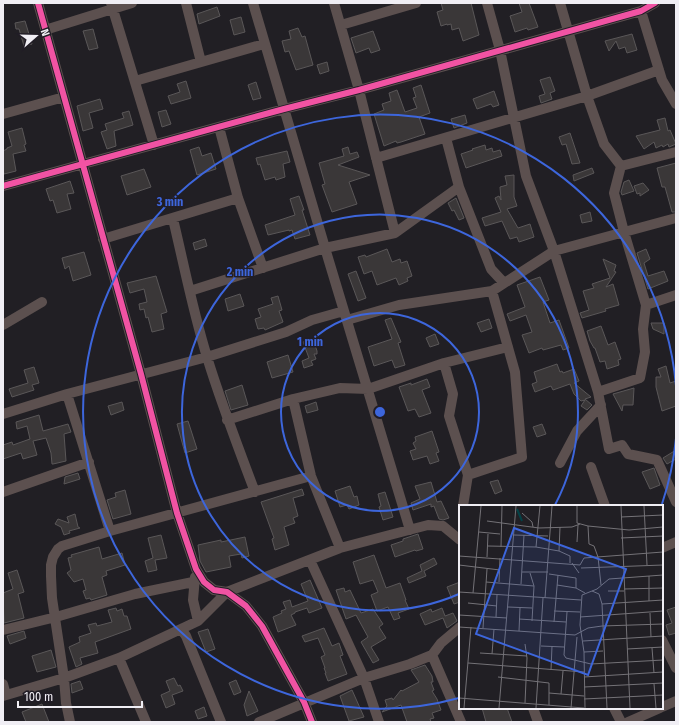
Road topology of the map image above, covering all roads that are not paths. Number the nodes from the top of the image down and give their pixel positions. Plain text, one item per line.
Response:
1 (38, 3) edge
2 (132, 3) edge
3 (186, 3) edge
4 (253, 3) edge
5 (334, 3) edge
6 (414, 3) edge
7 (487, 3) edge
8 (560, 3) edge
9 (655, 3) edge
10 (112, 6) edge
11 (641, 11) junction
12 (341, 25) junction
13 (45, 30) junction
14 (567, 32) junction
15 (264, 44) junction
16 (500, 50) junction
17 (202, 62) junction
18 (659, 70) junction
19 (135, 81) junction
20 (359, 90) junction
21 (587, 96) junction
22 (64, 97) junction
23 (676, 104) edge
24 (284, 109) junction
25 (3, 114) edge
26 (514, 118) junction
27 (219, 127) junction
28 (446, 138) junction
29 (154, 145) junction
30 (676, 152) edge
31 (376, 158) junction
32 (82, 164) junction
33 (621, 166) junction
34 (3, 186) edge
35 (459, 186) junction
36 (238, 198) junction
37 (676, 218) edge
38 (173, 219) junction
39 (624, 232) junction
40 (395, 233) junction
41 (103, 239) junction
42 (325, 248) junction
43 (554, 251) junction
44 (264, 268) junction
45 (504, 283) junction
46 (190, 291) junction
47 (492, 291) junction
48 (676, 296) edge
49 (42, 302) dead end
50 (646, 305) junction
51 (346, 316) junction
52 (3, 325) edge
53 (508, 347) junction
54 (207, 357) junction
55 (444, 363) junction
56 (141, 374) junction
57 (368, 388) junction
58 (598, 392) junction
59 (67, 394) junction
60 (292, 399) junction
61 (601, 405) junction
62 (3, 414) edge
63 (227, 420) junction
64 (89, 462) junction
65 (560, 463) dead end
66 (591, 467) dead end
67 (311, 476) junction
68 (468, 476) junction
69 (3, 492) edge
70 (255, 492) junction
71 (676, 502) edge
72 (464, 505) edge
73 (605, 505) edge
74 (177, 513) junction
75 (410, 530) junction
76 (110, 531) junction
77 (459, 539) edge
78 (676, 542) edge
79 (340, 548) junction
80 (663, 548) edge
81 (310, 560) junction
82 (196, 569) junction
83 (193, 582) junction
84 (227, 592) junction
85 (56, 617) junction
86 (198, 621) junction
87 (459, 628) edge
88 (181, 629) junction
89 (3, 630) edge
90 (663, 642) edge
91 (432, 655) junction
92 (119, 658) junction
93 (676, 668) edge
94 (64, 678) junction
95 (364, 678) junction
96 (3, 684) edge
97 (5, 696) edge
98 (676, 701) edge
99 (304, 702) junction
100 (663, 707) edge
101 (533, 709) edge
102 (614, 709) edge
103 (659, 709) edge
104 (70, 722) edge
105 (146, 722) edge
106 (222, 722) edge
107 (259, 722) edge
108 (312, 722) edge
109 (379, 722) edge
110 (462, 722) edge
111 (538, 722) edge
112 (621, 722) edge
113 (628, 722) edge

1 - 13 street
2 - 10 street
3 - 17 street
4 - 15 street
5 - 12 street
6 - 12 street
7 - 16 street
8 - 14 street
9 - 11 street
10 - 13 street
10 - 19 street
11 - 14 street
11 - 18 street
12 - 20 street
13 - 22 street
14 - 16 street
14 - 21 street
15 - 17 street
15 - 24 street
16 - 20 street
16 - 26 street
17 - 19 street
18 - 21 street
18 - 23 street
19 - 29 street
20 - 24 street
20 - 31 street
21 - 26 street
21 - 33 street
22 - 25 street
22 - 32 street
24 - 27 street
24 - 42 street
26 - 28 street
26 - 43 street
27 - 29 street
27 - 36 street
28 - 31 street
28 - 35 street
29 - 32 street
30 - 33 street
31 - 40 street
32 - 34 street
32 - 41 street
33 - 39 street
35 - 40 street
35 - 45 street
36 - 38 street
36 - 44 street
37 - 39 street
38 - 41 street
38 - 46 street
39 - 43 street
39 - 50 street
40 - 42 street
41 - 56 street
42 - 44 street
42 - 51 street
43 - 45 street
43 - 58 street
44 - 46 street
45 - 47 street
46 - 54 street
47 - 51 street
47 - 53 street
48 - 50 street
49 - 52 street
50 - 58 street
51 - 54 street
51 - 57 street
53 - 55 street
53 - 68 street
54 - 56 street
54 - 63 street
55 - 57 street
55 - 68 street
56 - 59 street
56 - 74 street
57 - 60 street
57 - 75 street
58 - 61 street
59 - 62 street
59 - 64 street
60 - 63 street
60 - 67 street
61 - 65 street
61 - 71 street
63 - 70 street
64 - 69 street
64 - 76 street
66 - 73 street
67 - 70 street
67 - 79 street
68 - 72 street
70 - 74 street
74 - 76 street
74 - 82 street
75 - 77 street
75 - 79 street
76 - 85 street
78 - 80 street
79 - 81 street
81 - 84 street
81 - 95 street
82 - 83 street
82 - 84 street
83 - 85 street
83 - 86 street
84 - 86 street
84 - 99 street
85 - 89 street
85 - 94 street
86 - 88 street
87 - 91 street
88 - 92 street
88 - 106 street
90 - 93 street
91 - 95 street
91 - 110 street
92 - 94 street
92 - 105 street
94 - 97 street
94 - 104 street
95 - 99 street
95 - 109 street
96 - 97 street
98 - 100 street
99 - 107 street
99 - 108 street
101 - 111 street
102 - 112 street
103 - 113 street

